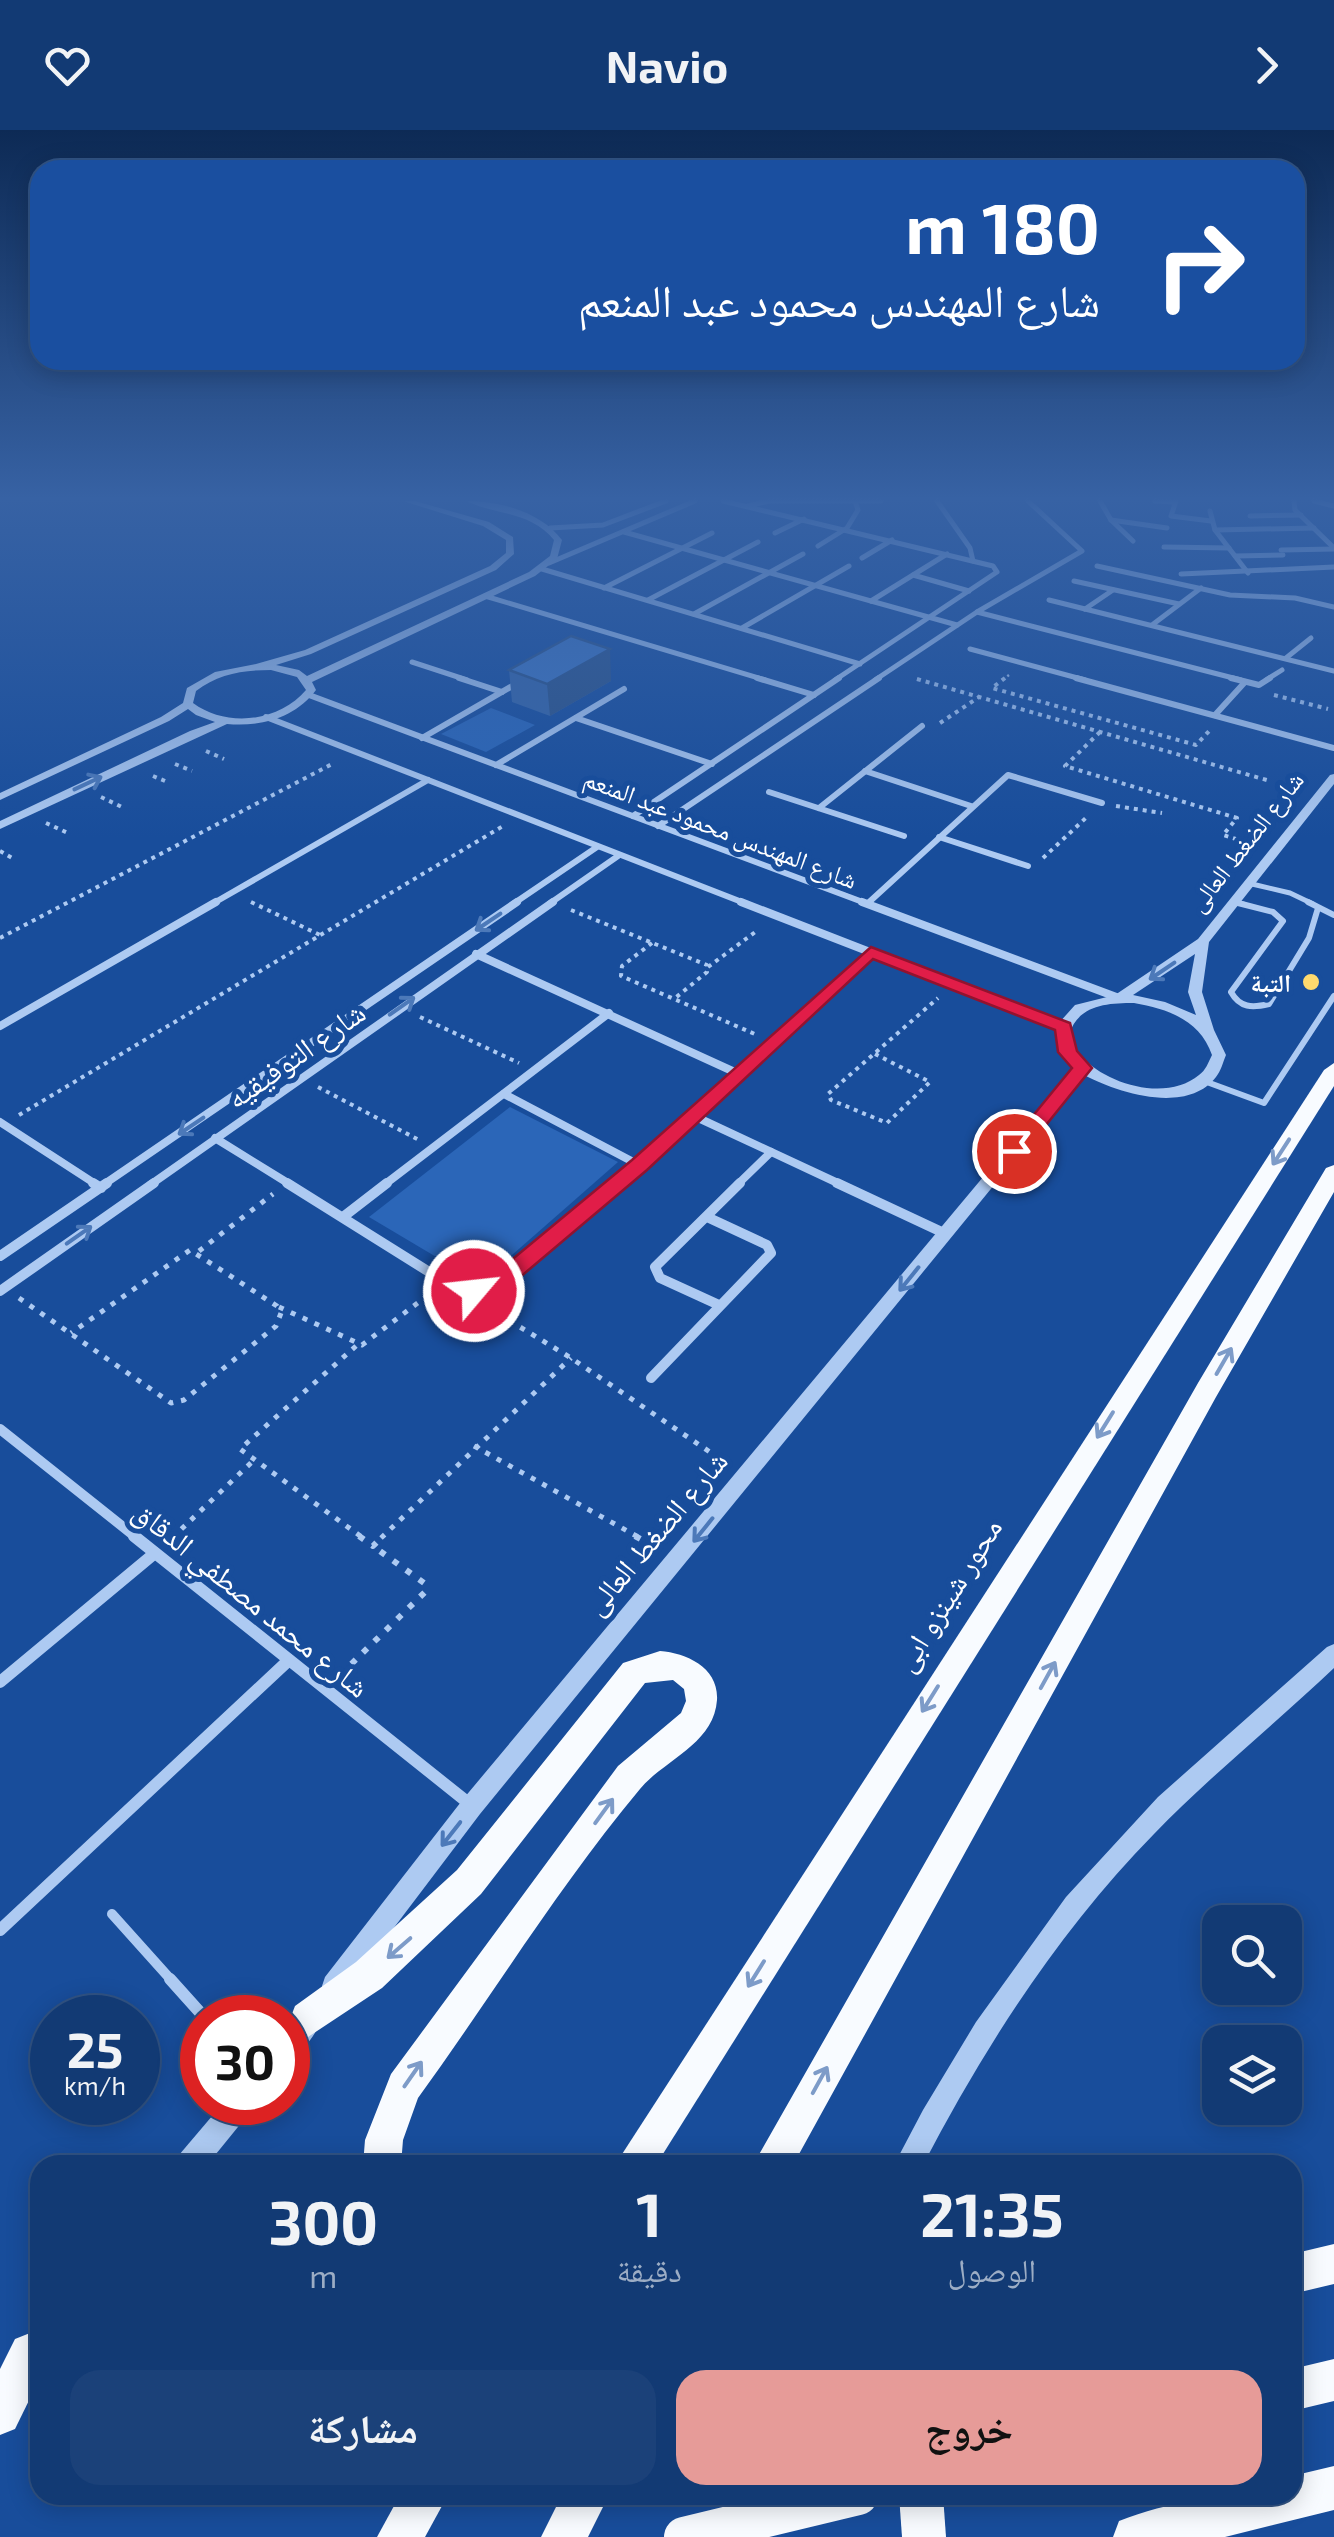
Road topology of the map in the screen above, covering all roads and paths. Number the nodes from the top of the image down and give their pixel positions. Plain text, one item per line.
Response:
1 (393, 613) edge
2 (448, 613) edge
3 (543, 613) edge
4 (768, 613) edge
5 (916, 613) edge
6 (936, 613) edge
7 (975, 613) edge
8 (982, 613) edge
9 (1104, 613) edge
10 (1167, 613) edge
11 (693, 614) edge
12 (930, 617) junction
13 (957, 625) junction
14 (1152, 625) junction
15 (742, 628) junction
16 (1311, 638) dead end
17 (970, 649) dead end
18 (1286, 658) junction
19 (412, 662) dead end
20 (1023, 663) junction
21 (860, 664) junction
22 (258, 667) junction
23 (1282, 670) dead end
24 (1334, 670) edge
25 (534, 674) edge
26 (307, 680) junction
27 (917, 680) dead end
28 (1245, 682) junction
29 (1259, 685) junction
30 (624, 689) dead end
31 (502, 692) junction
32 (308, 695) junction
33 (814, 695) junction
34 (979, 698) junction
35 (188, 704) junction
36 (1328, 709) dead end
37 (1219, 716) junction
38 (266, 718) junction
39 (576, 718) junction
40 (240, 721) junction
41 (922, 726) joint
42 (1100, 732) junction
43 (422, 738) junction
44 (1334, 748) edge
45 (356, 752) junction
46 (712, 764) junction
47 (496, 765) junction
48 (865, 772) junction
49 (1334, 777) edge
50 (428, 780) junction
51 (1270, 781) dead end
52 (769, 792) dead end
53 (0, 797) edge
54 (1102, 803) junction
55 (971, 806) junction
56 (819, 808) junction
57 (1162, 813) dead end
58 (520, 816) junction
59 (633, 816) junction
60 (0, 825) edge
61 (658, 826) junction
62 (904, 836) dead end
63 (939, 837) junction
64 (597, 847) junction
65 (0, 851) edge
66 (1275, 852) junction
67 (618, 856) junction
68 (14, 859) dead end
69 (1028, 866) joint
70 (1252, 884) junction
71 (232, 892) junction
72 (530, 894) junction
73 (551, 902) junction
74 (1238, 903) junction
75 (868, 904) junction
76 (1318, 908) junction
77 (1334, 914) edge
78 (777, 916) junction
79 (320, 935) junction
80 (0, 938) edge
81 (1202, 942) junction
82 (652, 943) junction
83 (871, 952) junction
84 (476, 954) junction
85 (708, 967) junction
86 (952, 985) junction
87 (1334, 996) edge
88 (1119, 998) junction
89 (674, 999) junction
90 (400, 1007) junction
91 (609, 1013) junction
92 (0, 1026) edge
93 (1063, 1027) junction
94 (1211, 1035) junction
95 (774, 1042) junction
96 (875, 1054) junction
97 (1082, 1068) junction
98 (535, 1070) junction
99 (1334, 1070) edge
100 (739, 1074) junction
101 (299, 1077) junction
102 (1204, 1082) junction
103 (504, 1094) junction
104 (694, 1116) junction
105 (2, 1124) edge
106 (215, 1138) junction
107 (434, 1148) junction
108 (770, 1152) junction
109 (640, 1165) junction
110 (1334, 1174) edge
111 (288, 1183) junction
112 (101, 1188) junction
113 (344, 1217) junction
114 (707, 1217) junction
115 (946, 1234) junction
116 (198, 1252) junction
117 (0, 1256) edge
118 (446, 1282) junction
119 (2, 1290) edge
120 (458, 1290) junction
121 (719, 1305) junction
122 (277, 1306) junction
123 (72, 1333) junction
124 (356, 1346) junction
125 (571, 1358) junction
126 (650, 1378) dead end
127 (0, 1429) edge
128 (474, 1446) junction
129 (254, 1460) junction
130 (747, 1477) junction
131 (373, 1546) junction
132 (156, 1553) junction
133 (679, 1560) junction
134 (1334, 1654) edge
135 (289, 1660) junction
136 (0, 1682) edge
137 (326, 1689) junction
138 (472, 1806) junction
139 (112, 1914) dead end
140 (0, 1930) edge
141 (184, 1995) edge
142 (310, 2017) edge
143 (310, 2023) edge
144 (223, 2125) edge
145 (197, 2155) edge
146 (383, 2155) edge
147 (640, 2155) edge
148 (778, 2155) edge
149 (914, 2155) edge
150 (1334, 2264) edge
151 (1302, 2272) edge
152 (30, 2354) edge
153 (30, 2357) edge
154 (1334, 2380) edge
155 (1302, 2388) edge
156 (0, 2389) edge
157 (0, 2414) edge
158 (1334, 2488) edge
159 (1302, 2496) edge
160 (420, 2505) edge
161 (581, 2505) edge
162 (760, 2505) edge
163 (817, 2505) edge
164 (922, 2505) edge
165 (1265, 2505) edge
166 (399, 2537) edge
167 (563, 2537) edge
168 (684, 2537) edge
169 (749, 2537) edge
170 (924, 2537) edge
171 (1134, 2537) edge

1 - 22 street
2 - 26 street
3 - 33 street
4 - 15 street
5 - 12 street
6 - 12 street
7 - 13 street
8 - 28 street
9 - 14 street
10 - 14 street
11 - 15 street
12 - 13 street
12 - 21 street
13 - 61 street
14 - 18 street
15 - 21 street
16 - 18 street
17 - 20 street
18 - 24 street
19 - 31 street
20 - 37 street
20 - 37 path
21 - 33 street
22 - 26 street
22 - 35 street
23 - 29 street
25 - 31 street
26 - 32 street
27 - 34 path
28 - 29 street
28 - 37 street
29 - 36 path
30 - 39 street
31 - 43 street
32 - 38 street
32 - 43 street, شارع المهندس محمود عبد المنعم
33 - 46 street
34 - 41 path
34 - 42 path
35 - 40 street
35 - 53 street
37 - 44 street
38 - 40 street
38 - 45 street
39 - 46 street
39 - 47 street
60 -> 40 street
41 - 48 street
42 - 51 path
42 - 66 path
43 - 47 street, شارع المهندس محمود عبد المنعم
45 - 50 street
45 - 80 path
46 - 59 street
47 - 59 street, شارع المهندس محمود عبد المنعم
48 - 55 street
48 - 56 street
49 - 66 street, شارع الضغط العالى
50 - 58 street
50 - 71 street
52 - 56 street
54 - 55 street
54 - 57 path
54 - 69 path
55 - 63 street
56 - 62 street
58 - 64 street
58 - 79 path
59 - 61 street, شارع المهندس محمود عبد المنعم
61 - 75 street, شارع المهندس محمود عبد المنعم
63 - 69 street
63 - 75 street
64 - 67 street
64 - 72 street, شارع التوفيقيه
65 - 68 path
66 - 70 street, شارع الضغط العالى
67 - 73 street, شارع التوفيقيه
67 - 78 street
70 - 74 street, شارع الضغط العالى
70 - 76 lane
71 - 79 path
71 - 92 street
72 - 73 street
72 -> 112 street, شارع التوفيقيه
73 - 82 path
73 - 84 street, شارع التوفيقيه
74 - 76 lane
74 - 81 street, شارع الضغط العالى
75 - 88 street, شارع المهندس محمود عبد المنعم
76 - 77 lane
78 - 83 street
78 - 85 path
79 - 105 path
81 -> 88 street, شارع الضغط العالى
81 - 94 street, شارع الضغط العالى
82 - 85 path
82 - 89 path
83 - 86 street
83 - 95 street
90 -> 84 street, شارع التوفيقيه
84 - 91 street
85 - 89 path
86 - 93 street
86 - 96 path
87 - 102 lane
88 - 93 street
88 - 94 street
89 - 95 path
90 - 98 path
90 - 101 street, شارع التوفيقيه
91 - 98 street
91 - 100 street
93 - 97 street
94 - 102 street
95 - 100 street
96 - 96 path
97 - 102 street
97 - 115 street, شارع الضغط العالى
98 - 103 street
99 -> 147 main road, محور شينزو ابى
100 - 104 street
101 - 106 street, شارع التوفيقيه
101 - 107 path
103 - 107 street
103 - 109 street
104 - 108 street
104 - 109 street
105 - 112 street
106 - 111 street
119 -> 106 street, شارع التوفيقيه
107 - 113 street
108 - 114 street
108 - 115 street
109 - 120 street
148 -> 110 main road
111 - 113 street
111 - 116 path
112 - 117 street, شارع التوفيقيه
113 - 118 street
114 - 121 street
114 - 121 street
115 -> 130 street, شارع الضغط العالى
116 - 122 path
116 - 123 path
118 - 120 street
118 - 124 path
119 - 123 path
120 - 125 path
121 - 126 street
122 - 123 path
122 - 124 path
124 - 129 path
125 - 128 path
125 - 130 path
127 - 132 street, شارع محمد مصطفي الدقاق
128 - 131 path
128 - 133 path
129 - 131 path
129 - 132 path
130 -> 133 street, شارع الضغط العالى
131 - 137 path
132 - 135 street, شارع محمد مصطفي الدقاق
132 - 136 street
133 - 138 street, شارع الضغط العالى
134 - 149 street
135 - 137 street, شارع محمد مصطفي الدقاق
135 - 140 street
137 - 138 street, شارع محمد مصطفي الدقاق
138 -> 142 street, شارع الضغط العالى
139 - 141 lane
146 -> 143 main road
144 - 145 street
150 - 151 main road
152 - 156 street
153 - 157 main road
154 - 155 main road
158 - 159 main road
160 - 166 main road
161 - 167 main road
162 - 169 street
163 - 168 main road, bridge
164 - 170 main road
165 - 171 main road

